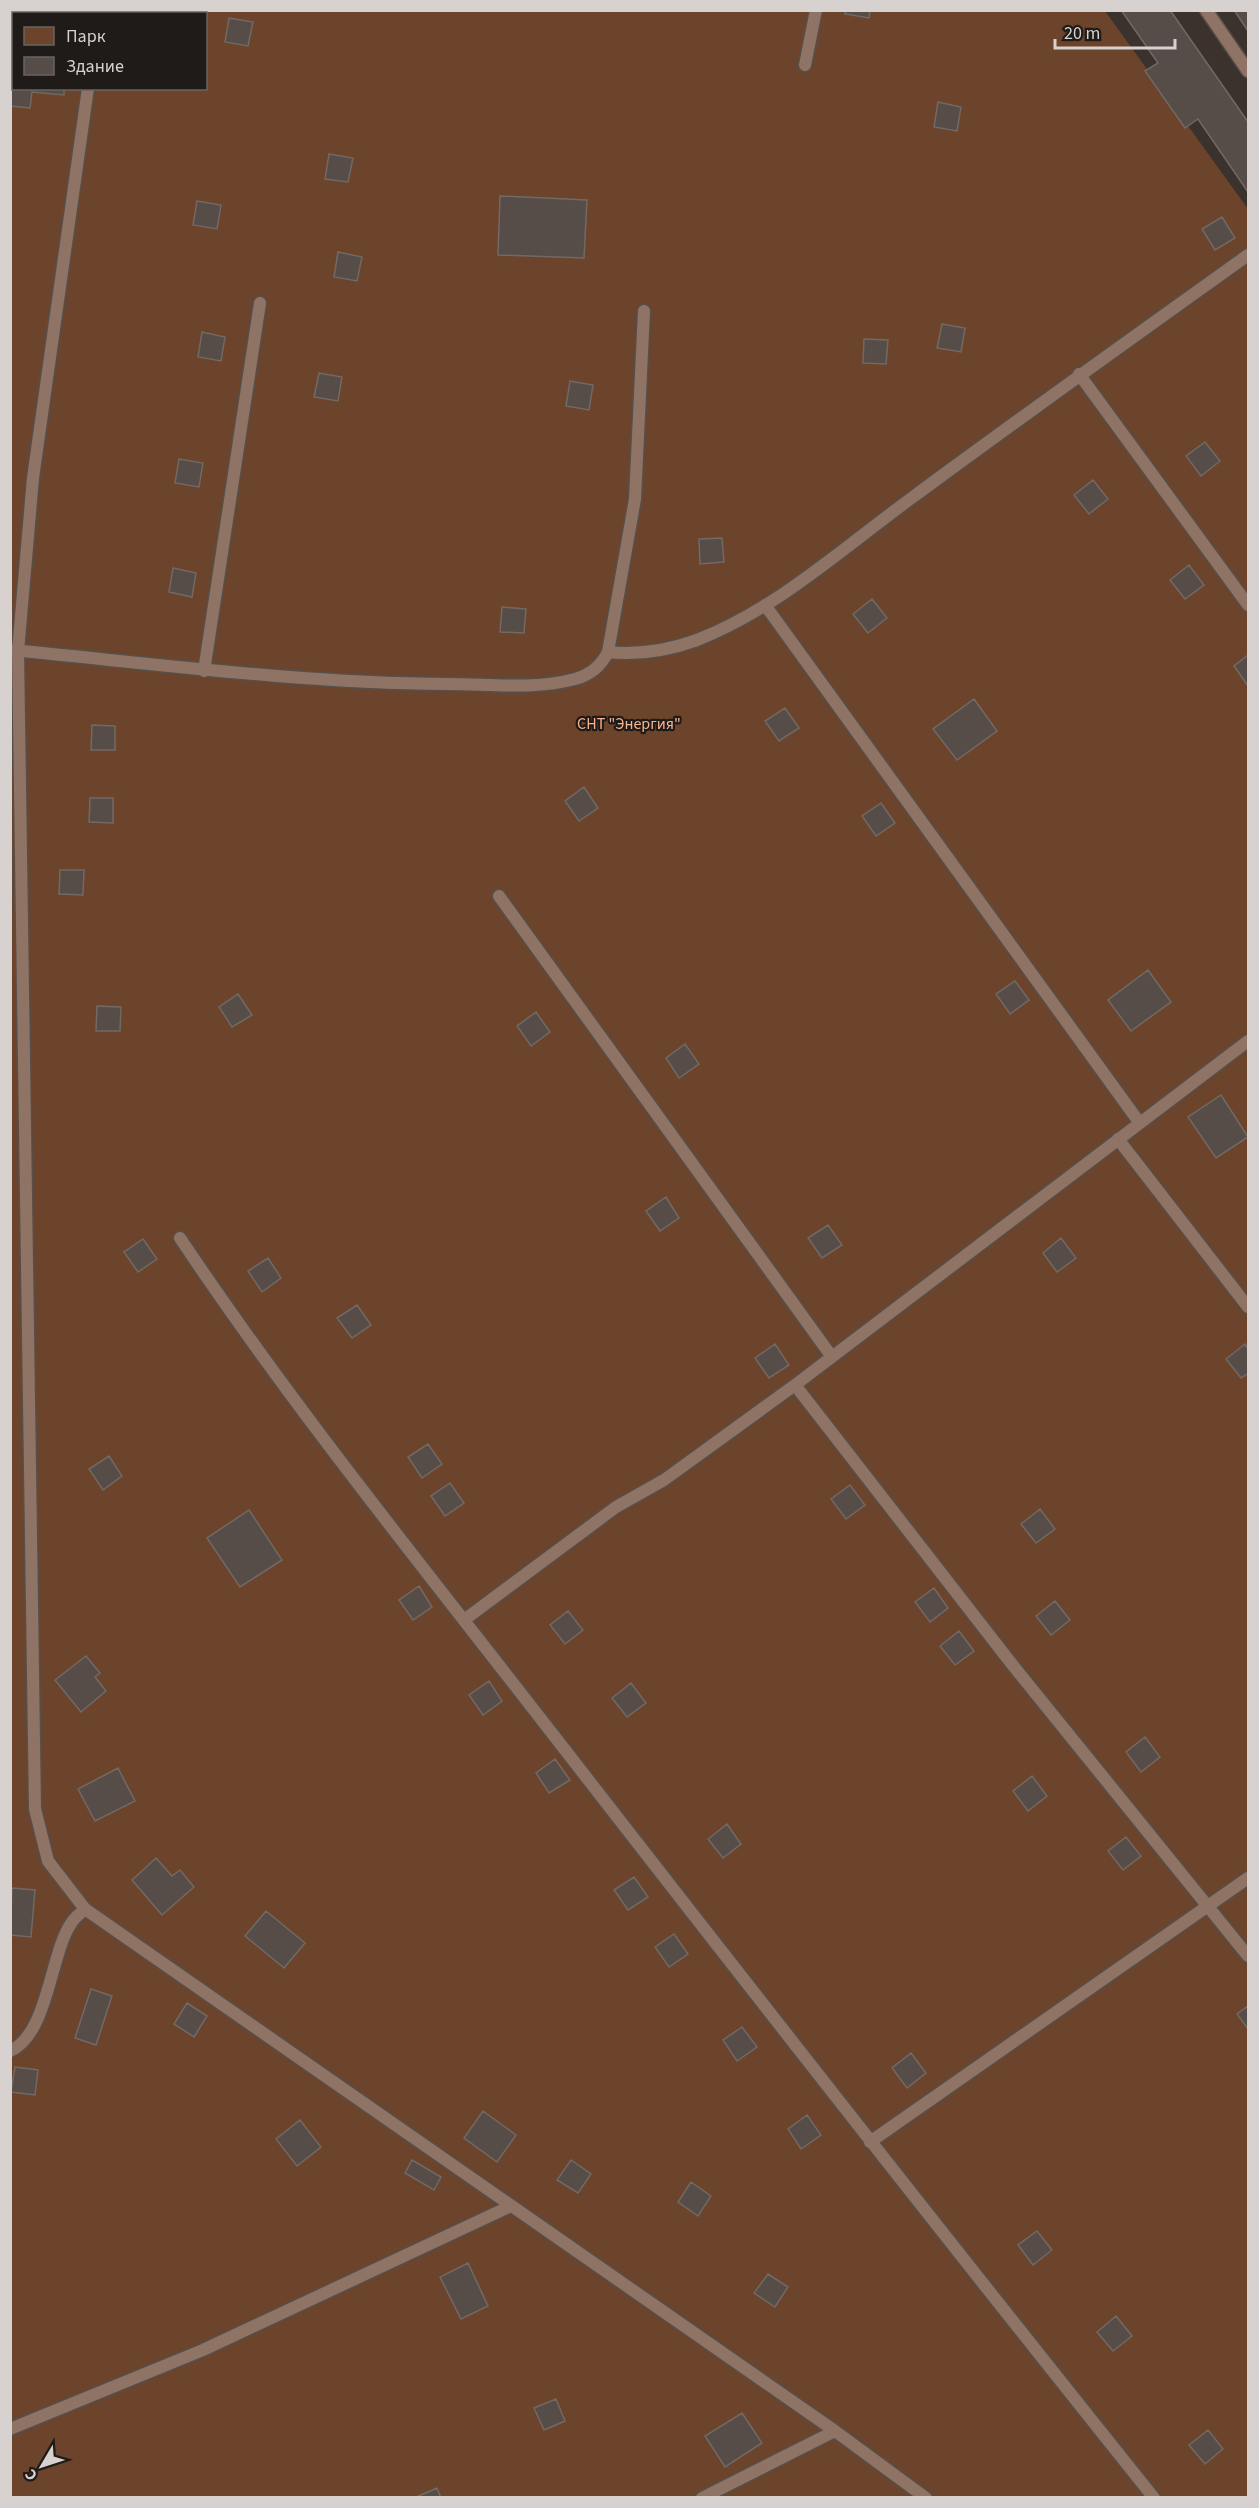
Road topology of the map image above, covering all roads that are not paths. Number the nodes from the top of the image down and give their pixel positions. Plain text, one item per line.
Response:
1 (816, 10) edge
2 (1206, 10) edge
3 (805, 65) dead end
4 (1248, 71) edge
5 (88, 90) edge
6 (1248, 255) edge
7 (260, 303) dead end
8 (644, 311) dead end
9 (1079, 374) junction
10 (765, 605) junction
11 (1248, 605) edge
12 (14, 650) edge
13 (608, 652) junction
14 (204, 671) junction
15 (500, 896) dead end
16 (1248, 1041) edge
17 (1139, 1122) junction
18 (1118, 1139) junction
19 (180, 1238) dead end
20 (1248, 1307) edge
21 (832, 1357) junction
22 (795, 1385) junction
23 (464, 1620) junction
24 (1248, 1878) edge
25 (1209, 1907) junction
26 (85, 1909) junction
27 (1248, 1956) edge
28 (10, 2051) edge
29 (870, 2142) junction
30 (511, 2206) junction
31 (10, 2429) edge
32 (835, 2431) junction
33 (702, 2498) edge
34 (926, 2498) edge
35 (1154, 2498) edge

1 - 3 lane
2 - 4 lane
5 - 12 lane
6 - 9 lane
7 - 14 lane
8 - 13 lane
9 - 10 lane
9 - 11 lane
10 - 13 lane
10 - 17 lane
12 - 14 lane
12 - 26 lane
13 - 14 lane
15 - 21 lane
16 - 17 lane
17 - 18 lane
18 - 20 lane
18 - 21 lane
19 - 23 lane
21 - 22 lane
22 - 23 lane
22 - 25 lane
23 - 29 lane
24 - 25 lane
25 - 27 lane
25 - 29 lane
26 - 28 lane
26 - 30 lane
29 - 35 lane
30 - 31 lane
30 - 32 lane
32 - 33 lane
32 - 34 lane

